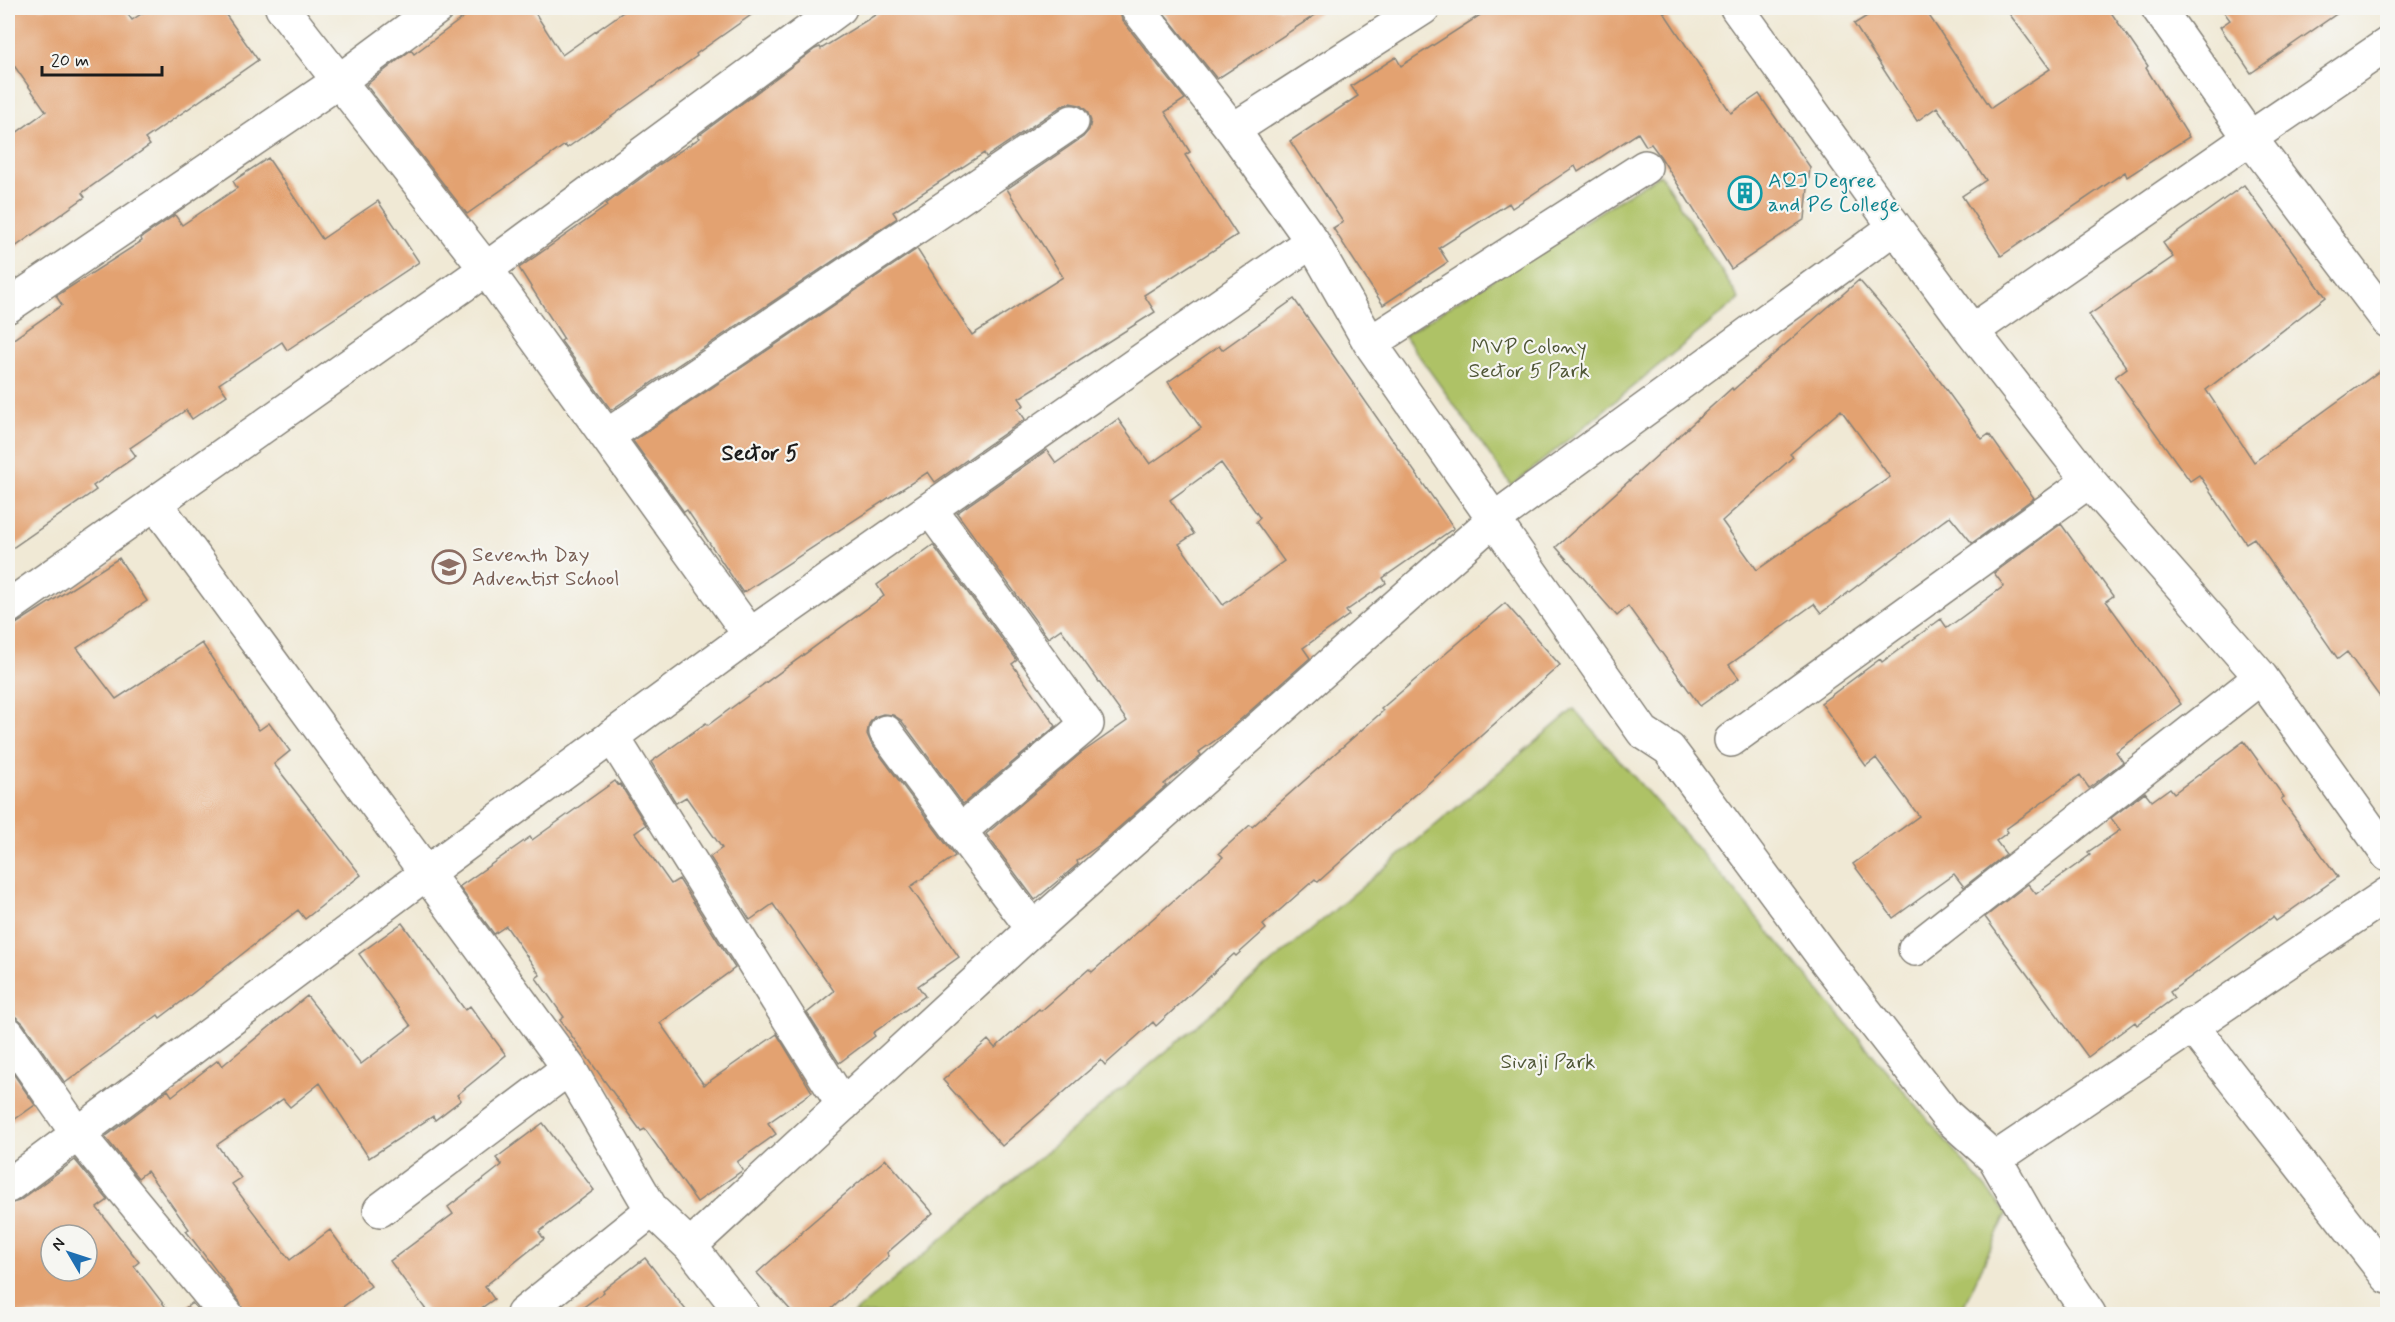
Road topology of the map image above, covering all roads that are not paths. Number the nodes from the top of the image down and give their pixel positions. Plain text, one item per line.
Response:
1 (282, 8) edge
2 (437, 8) edge
3 (840, 8) edge
4 (1137, 8) edge
5 (1423, 8) edge
6 (1737, 8) edge
7 (2158, 8) edge
8 (2388, 44) edge
9 (339, 81) junction
10 (1072, 122) dead end
11 (1233, 130) junction
12 (2250, 138) junction
13 (1645, 167) dead end
14 (1895, 228) junction
15 (1312, 241) junction
16 (486, 269) junction
17 (8, 306) edge
18 (2388, 321) edge
19 (1972, 331) junction
20 (1370, 343) junction
21 (607, 436) junction
22 (2090, 481) junction
23 (156, 503) junction
24 (930, 508) junction
25 (1493, 520) junction
26 (8, 607) edge
27 (750, 635) junction
28 (2261, 677) junction
29 (886, 732) dead end
30 (612, 736) junction
31 (1731, 740) dead end
32 (960, 831) junction
33 (2388, 855) edge
34 (425, 874) junction
35 (2388, 894) edge
36 (1033, 928) junction
37 (1915, 949) dead end
38 (2191, 1025) junction
39 (8, 1034) edge
40 (569, 1068) junction
41 (843, 1105) junction
42 (77, 1133) junction
43 (1995, 1159) junction
44 (8, 1186) edge
45 (380, 1210) dead end
46 (652, 1210) junction
47 (690, 1246) junction
48 (2388, 1276) edge
49 (226, 1314) edge
50 (523, 1314) edge
51 (743, 1314) edge
52 (2089, 1314) edge

1 - 9 street
2 - 9 street
3 - 16 street
4 - 11 street
5 - 11 street
6 - 14 street
7 - 12 street
8 - 12 street
9 - 16 street
9 - 17 street
10 - 21 street
11 - 15 street
12 - 18 street
12 - 19 street
13 - 20 street
14 - 19 street
14 - 25 street
15 - 20 street
15 - 24 street
16 - 21 street
16 - 23 street
19 - 22 street
20 - 25 street
21 - 27 street
22 - 28 street
22 - 31 street
23 - 26 street
23 - 34 street
24 - 27 street
24 - 32 street
25 - 36 street
25 - 43 street
27 - 30 street
28 - 33 street
28 - 37 street
29 - 32 street
30 - 34 street
30 - 41 street
32 - 36 street
34 - 40 street
34 - 42 street
35 - 38 street
36 - 41 street
38 - 43 street
38 - 48 street
39 - 42 street
40 - 45 street
40 - 46 street
41 - 47 street
42 - 44 street
42 - 49 street
43 - 52 street
46 - 47 street
46 - 50 street
47 - 51 street

